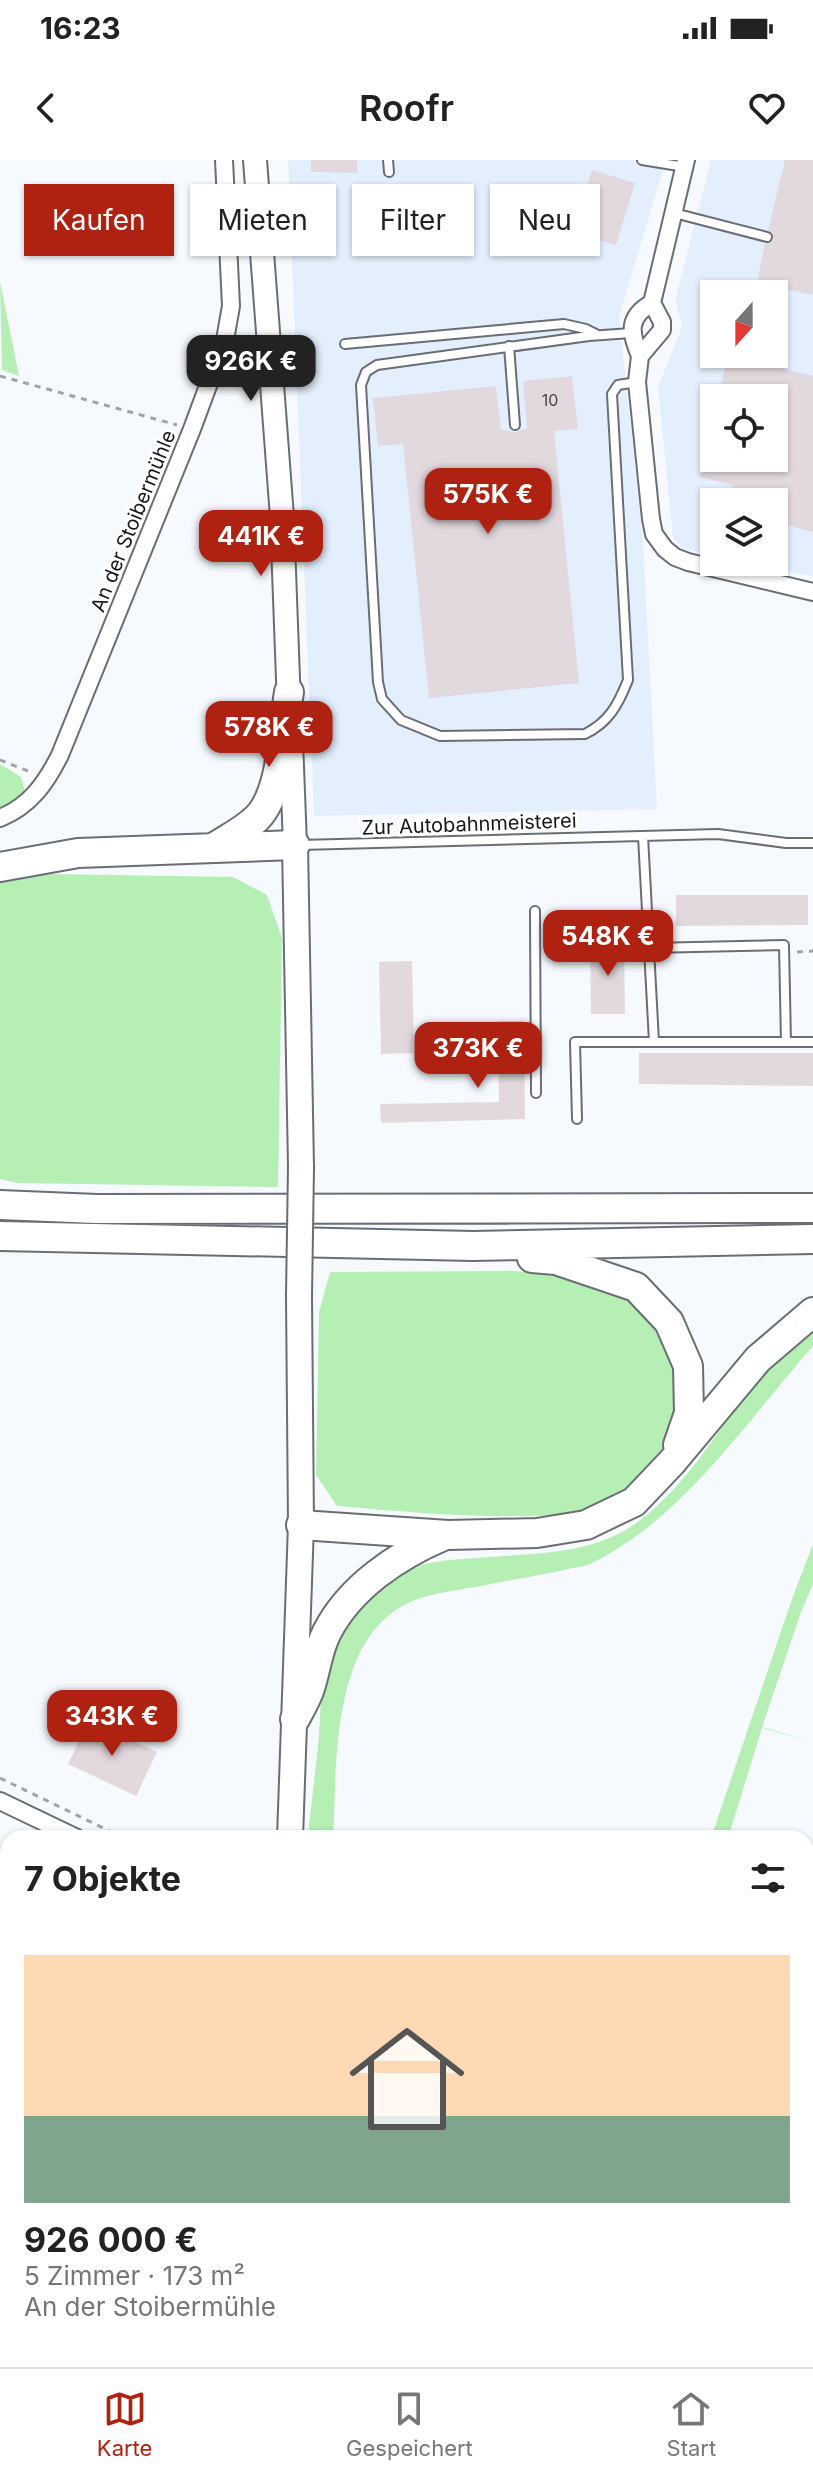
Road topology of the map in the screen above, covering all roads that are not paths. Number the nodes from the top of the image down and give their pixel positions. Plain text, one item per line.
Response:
1 (224, 160) edge
2 (255, 160) edge
3 (388, 160) edge
4 (642, 160) edge
5 (686, 164) edge
6 (389, 172) dead end
7 (674, 213) junction
8 (767, 237) dead end
9 (652, 303) junction
10 (631, 333) junction
11 (598, 335) junction
12 (345, 344) dead end
13 (509, 346) junction
14 (640, 356) junction
15 (637, 382) junction
16 (515, 425) dead end
17 (813, 592) edge
18 (289, 692) junction
19 (0, 818) edge
20 (643, 836) junction
21 (813, 843) edge
22 (295, 845) junction
23 (215, 847) junction
24 (0, 867) edge
25 (535, 911) dead end
26 (649, 948) junction
27 (654, 1042) junction
28 (786, 1042) junction
29 (813, 1042) edge
30 (536, 1093) dead end
31 (577, 1119) dead end
32 (0, 1185) edge
33 (0, 1205) edge
34 (813, 1208) edge
35 (97, 1209) junction
36 (0, 1236) edge
37 (813, 1239) edge
38 (473, 1246) junction
39 (813, 1312) edge
40 (672, 1462) junction
41 (301, 1525) junction
42 (448, 1535) junction
43 (295, 1719) junction
44 (0, 1801) edge
45 (60, 1830) edge
46 (290, 1830) edge

1 - 19 street, An der Stoibermühle
2 - 18 main road
3 - 6 lane
4 - 5 lane
5 - 7 street
7 - 8 lane
7 - 9 street
9 - 10 street
9 - 14 street
10 - 11 lane
10 - 14 street
11 - 12 lane
11 - 13 lane
13 - 15 lane
13 - 16 lane
14 - 15 street
15 - 17 street
18 - 22 main road
18 - 23 highway
20 - 21 lane, Zur Autobahnmeisterei
20 - 22 lane, Zur Autobahnmeisterei
20 - 26 lane
22 - 23 highway
22 - 41 main road, bridge
23 - 24 highway
25 - 30 lane
26 - 27 lane
26 - 28 lane
27 - 28 lane
27 - 31 lane
28 - 29 lane
32 - 35 highway
33 - 35 highway
34 - 35 highway
36 - 38 highway
37 - 38 highway
38 - 40 highway
39 - 40 highway
40 - 42 highway
41 - 42 highway
41 - 43 main road
42 - 43 highway
43 - 46 main road
44 - 45 street

